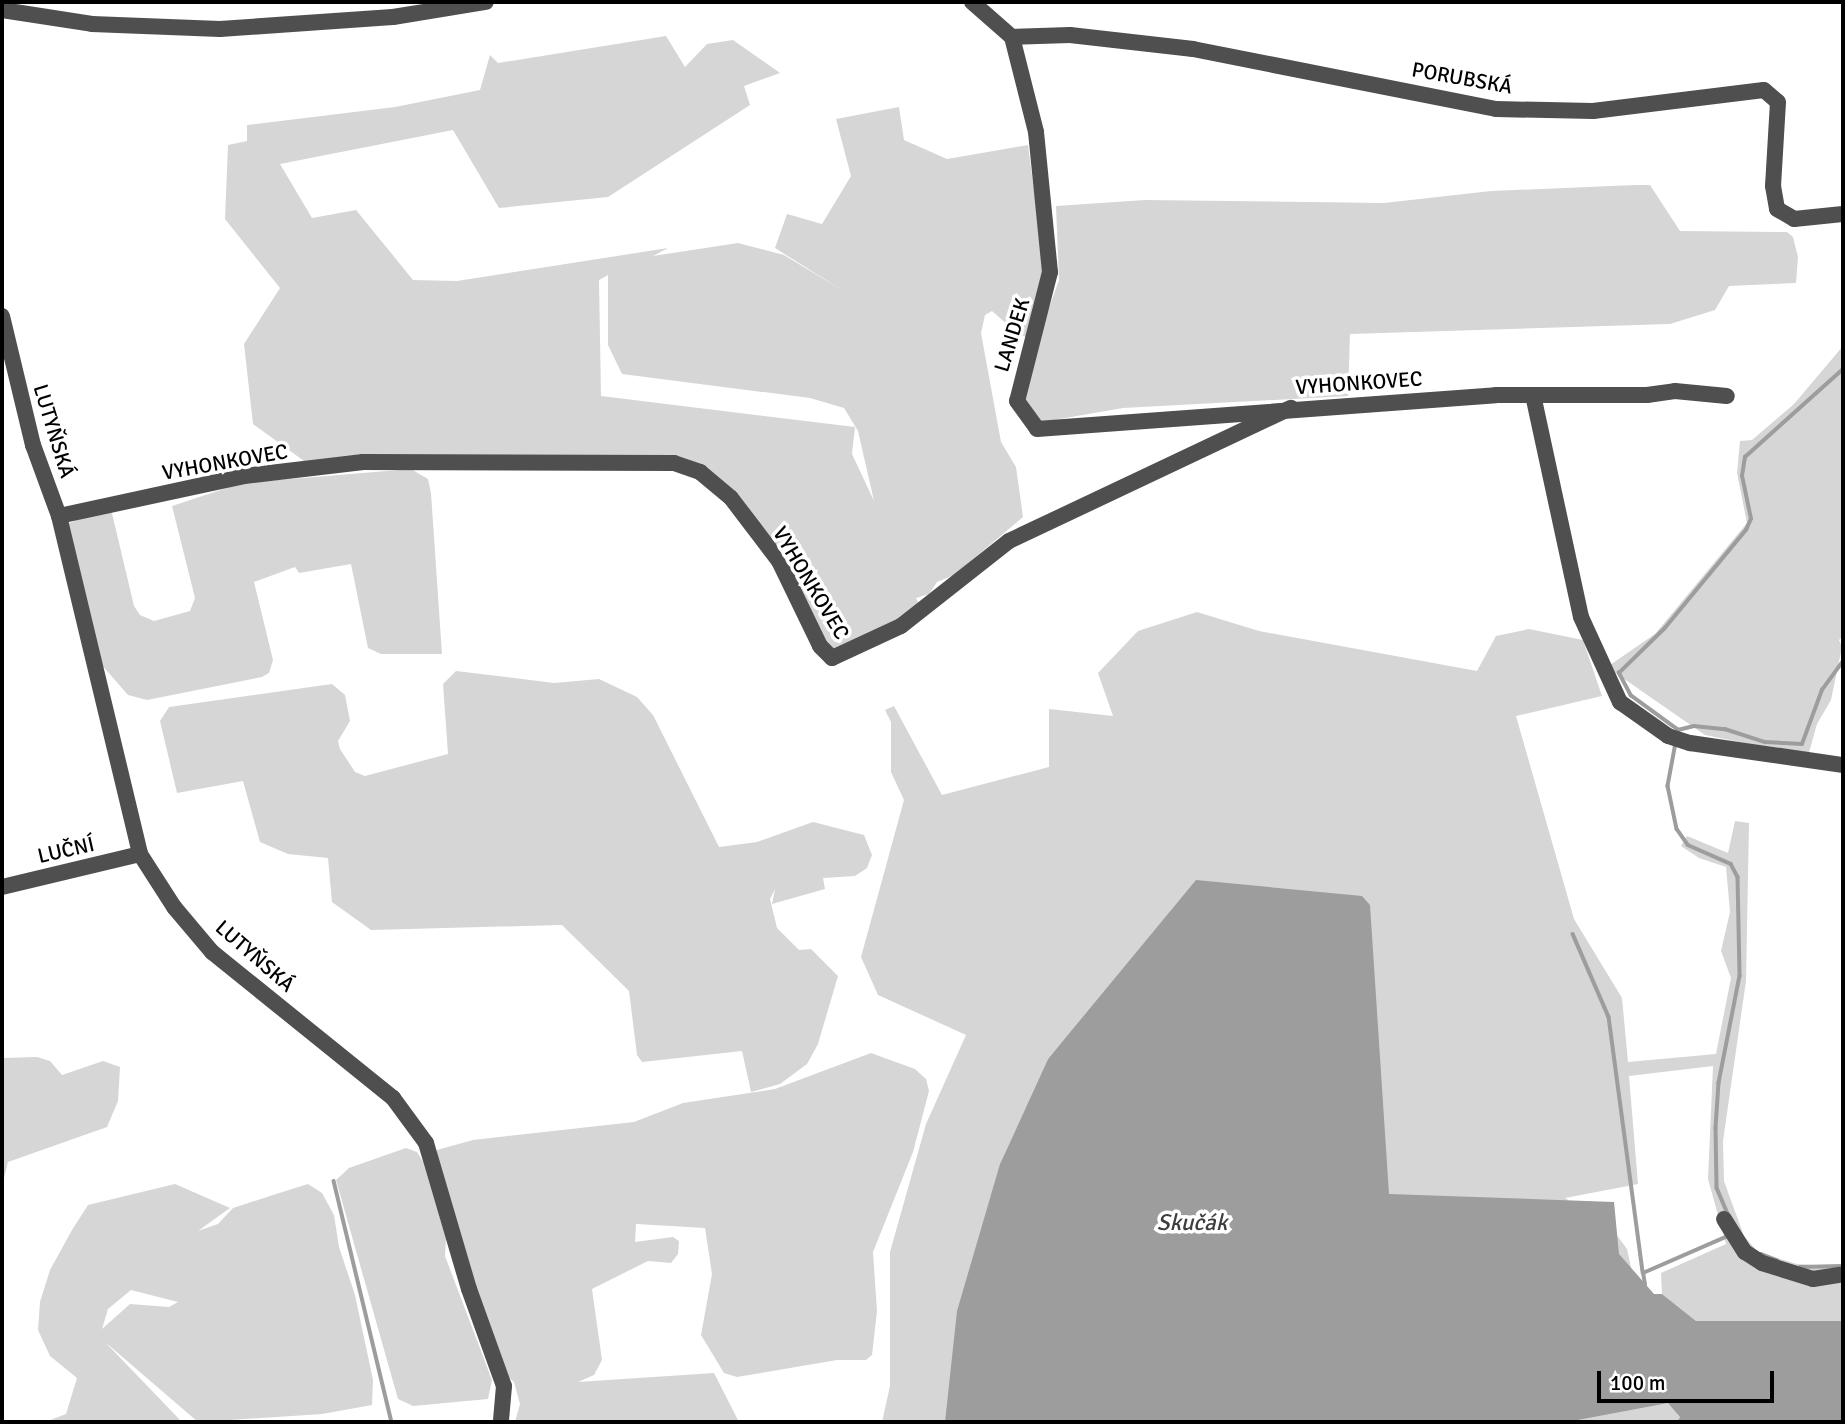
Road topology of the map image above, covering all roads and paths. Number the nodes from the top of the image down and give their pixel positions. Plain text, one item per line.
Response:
1 (486, 2) edge
2 (972, 2) edge
3 (2, 10) edge
4 (1012, 37) junction
5 (1843, 214) edge
6 (2, 316) edge
7 (1533, 395) junction
8 (1727, 396) dead end
9 (1291, 408) junction
10 (59, 516) junction
11 (1843, 765) edge
12 (140, 854) junction
13 (2, 887) edge
14 (1730, 1229) dead end
15 (1843, 1274) edge
16 (501, 1422) edge

1 - 3 street
2 - 4 street
4 - 5 street, PORUBSKÁ
4 - 9 street, LANDEK
6 - 10 street, LUTYŇSKÁ
7 - 8 street, VYHONKOVEC
7 - 9 street, VYHONKOVEC
7 - 11 street
9 - 10 street, VYHONKOVEC
10 - 12 street, LUTYŇSKÁ
12 - 13 street, LUČNÍ
12 - 16 street, LUTYŇSKÁ
14 - 15 street

